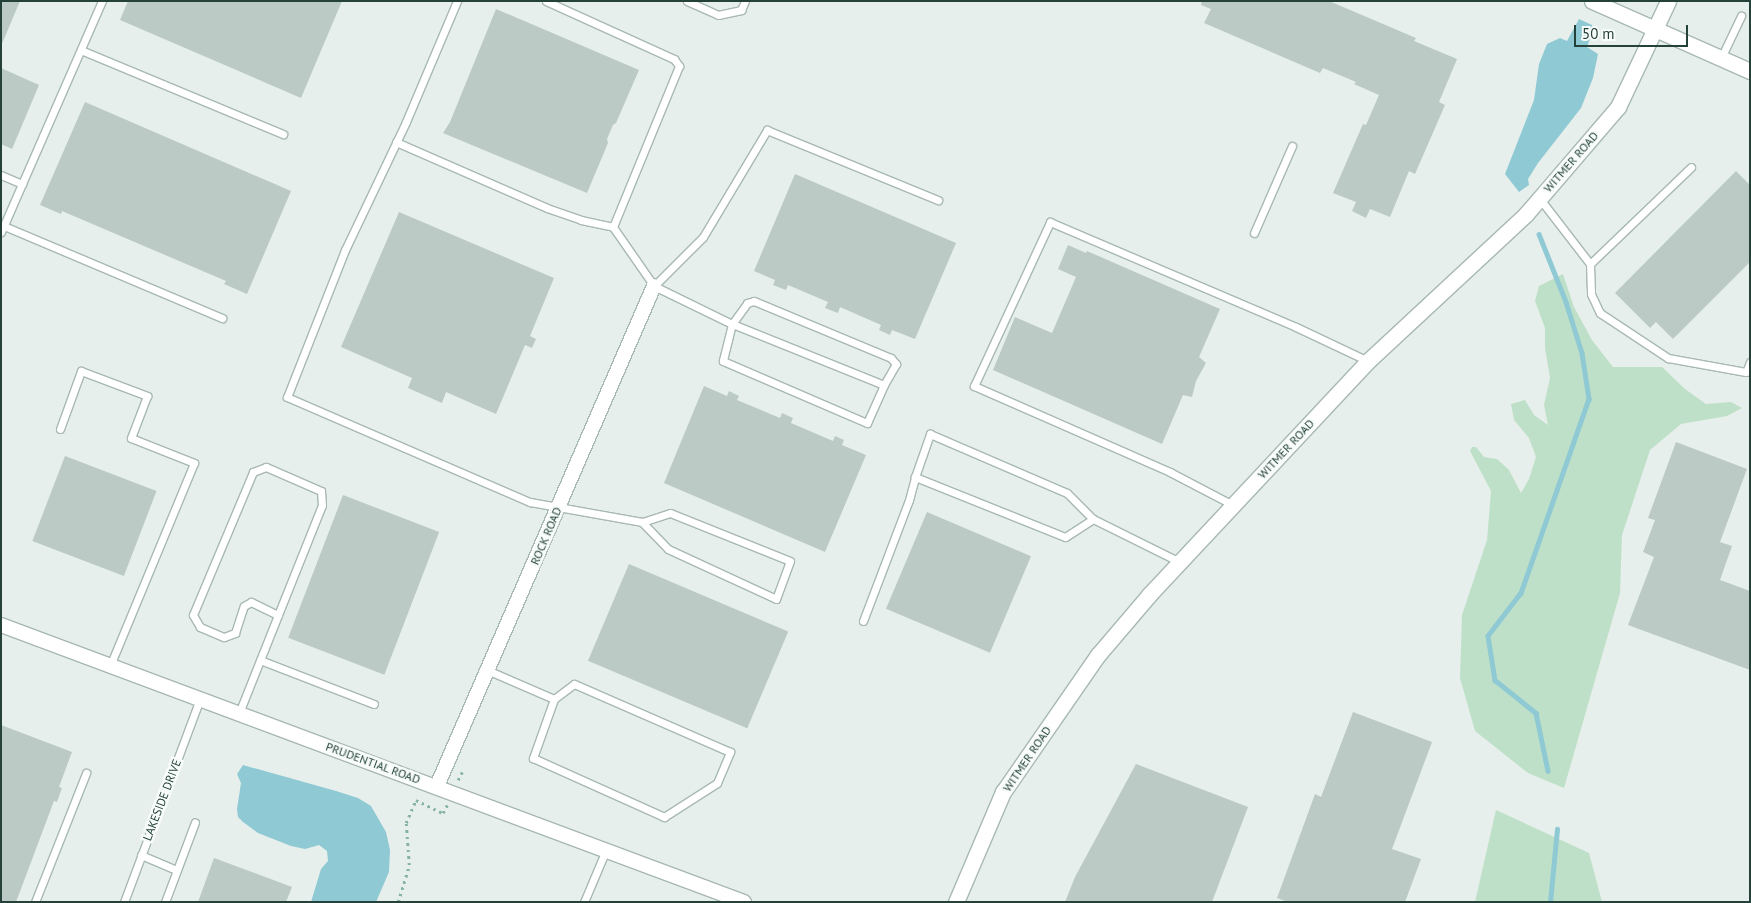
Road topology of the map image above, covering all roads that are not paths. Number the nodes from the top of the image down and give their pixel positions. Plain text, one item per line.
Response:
1 (102, 1) edge
2 (457, 1) edge
3 (546, 1) edge
4 (687, 1) edge
5 (745, 1) edge
6 (1592, 1) edge
7 (1668, 1) edge
8 (1741, 16) dead end
9 (1657, 28) junction
10 (81, 50) junction
11 (1721, 58) junction
12 (1750, 71) edge
13 (283, 134) dead end
14 (396, 142) junction
15 (1292, 146) dead end
16 (1692, 167) dead end
17 (1, 175) edge
18 (22, 184) junction
19 (1540, 198) junction
20 (938, 200) dead end
21 (613, 227) junction
22 (3, 229) edge
23 (1254, 233) dead end
24 (1590, 264) junction
25 (654, 286) junction
26 (222, 318) dead end
27 (732, 324) junction
28 (1368, 361) junction
29 (1750, 362) edge
30 (884, 385) junction
31 (60, 429) dead end
32 (915, 477) junction
33 (559, 505) junction
34 (1233, 505) junction
35 (1093, 519) junction
36 (642, 522) junction
37 (1180, 562) junction
38 (278, 615) junction
39 (863, 621) dead end
40 (1, 625) edge
41 (260, 660) junction
42 (110, 666) junction
43 (487, 670) junction
44 (200, 699) junction
45 (554, 699) junction
46 (374, 704) dead end
47 (238, 713) junction
48 (86, 773) dead end
49 (437, 786) junction
50 (195, 822) dead end
51 (606, 850) junction
52 (142, 854) junction
53 (177, 870) junction
54 (35, 902) edge
55 (124, 902) edge
56 (165, 902) edge
57 (584, 902) edge
58 (744, 902) edge
59 (956, 902) edge

1 - 10 lane
2 - 14 lane
3 - 21 lane
4 - 5 lane
6 - 9 street
7 - 9 street, WITMER ROAD
8 - 11 lane
9 - 11 street
9 - 19 street, WITMER ROAD
10 - 13 lane
10 - 18 lane
11 - 12 street
14 - 21 lane
14 - 33 lane
15 - 23 lane
16 - 24 lane
17 - 18 lane
18 - 22 lane
19 - 24 lane
19 - 28 street, WITMER ROAD
20 - 25 lane
21 - 25 lane
22 - 26 lane
24 - 29 lane
25 - 27 lane
25 - 33 street, ROCK ROAD
27 - 30 lane
27 - 30 lane
27 - 30 lane
28 - 34 street, WITMER ROAD
28 - 34 lane
31 - 42 lane
32 - 35 lane
32 - 35 lane
32 - 39 lane
33 - 36 lane
33 - 43 street, ROCK ROAD
34 - 37 street, WITMER ROAD
35 - 37 lane
36 - 36 lane
37 - 59 street, WITMER ROAD
38 - 38 lane
38 - 41 lane
40 - 42 street, PRUDENTIAL ROAD
41 - 46 lane
41 - 47 lane
42 - 44 street, PRUDENTIAL ROAD
43 - 45 lane
43 - 49 street, ROCK ROAD
44 - 47 street, PRUDENTIAL ROAD
44 - 52 lane, LAKESIDE DRIVE
45 - 45 lane
47 - 49 street, PRUDENTIAL ROAD
48 - 54 lane
49 - 51 street, PRUDENTIAL ROAD
50 - 53 lane
51 - 57 lane
51 - 58 street, PRUDENTIAL ROAD
52 - 53 lane
52 - 55 lane, LAKESIDE DRIVE
53 - 56 lane

